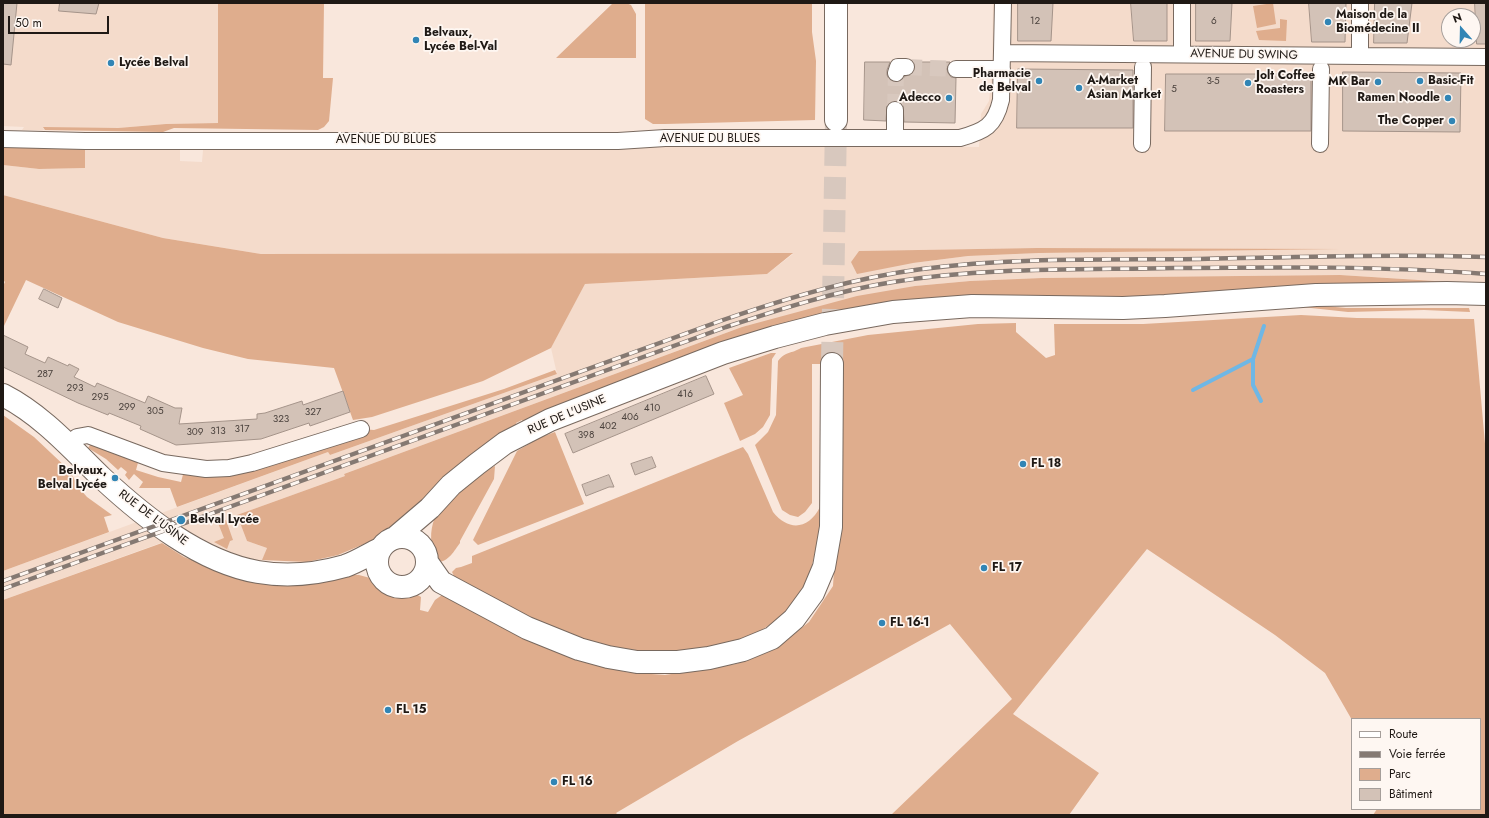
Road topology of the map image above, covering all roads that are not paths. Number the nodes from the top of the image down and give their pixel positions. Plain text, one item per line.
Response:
1 (836, 3) edge
2 (1003, 3) edge
3 (1182, 3) edge
4 (1360, 3) edge
5 (1002, 53) junction
6 (1182, 54) junction
7 (1360, 56) junction
8 (1486, 57) edge
9 (1143, 67) dead end
10 (956, 69) tunnel mouth
11 (1002, 69) junction
12 (1321, 69) dead end
13 (895, 110) tunnel mouth
14 (836, 120) tunnel mouth
15 (894, 138) junction
16 (3, 139) edge
17 (1142, 144) dead end
18 (1320, 144) dead end
19 (1486, 294) edge
20 (832, 364) tunnel mouth
21 (3, 395) edge
22 (361, 429) dead end
23 (68, 444) junction
24 (430, 508) junction
25 (388, 543) junction
26 (426, 557) junction
27 (346, 565) junction
28 (378, 571) junction
29 (418, 582) junction
30 (441, 582) junction

1 - 14 main road
2 - 5 street, AVENUE DU BLUES
3 - 6 street
4 - 7 street
5 - 6 street, AVENUE DU SWING
5 - 11 street, AVENUE DU BLUES
6 - 7 street, AVENUE DU SWING
7 - 8 street, AVENUE DU SWING
9 - 17 street
10 - 11 street
11 - 15 street, AVENUE DU BLUES
12 - 18 street
13 - 15 street
15 - 16 street, AVENUE DU BLUES
19 - 24 main road, RUE DE L'USINE
20 - 30 main road
21 - 23 main road, RUE DE L'USINE
22 - 23 street
23 - 27 main road, RUE DE L'USINE
24 - 25 main road, RUE DE L'USINE
24 - 26 main road
25 - 26 main road
25 - 27 main road, RUE DE L'USINE
25 - 28 main road
26 - 29 main road
26 - 30 main road
27 - 28 main road, RUE DE L'USINE
28 - 29 main road
29 - 30 main road

